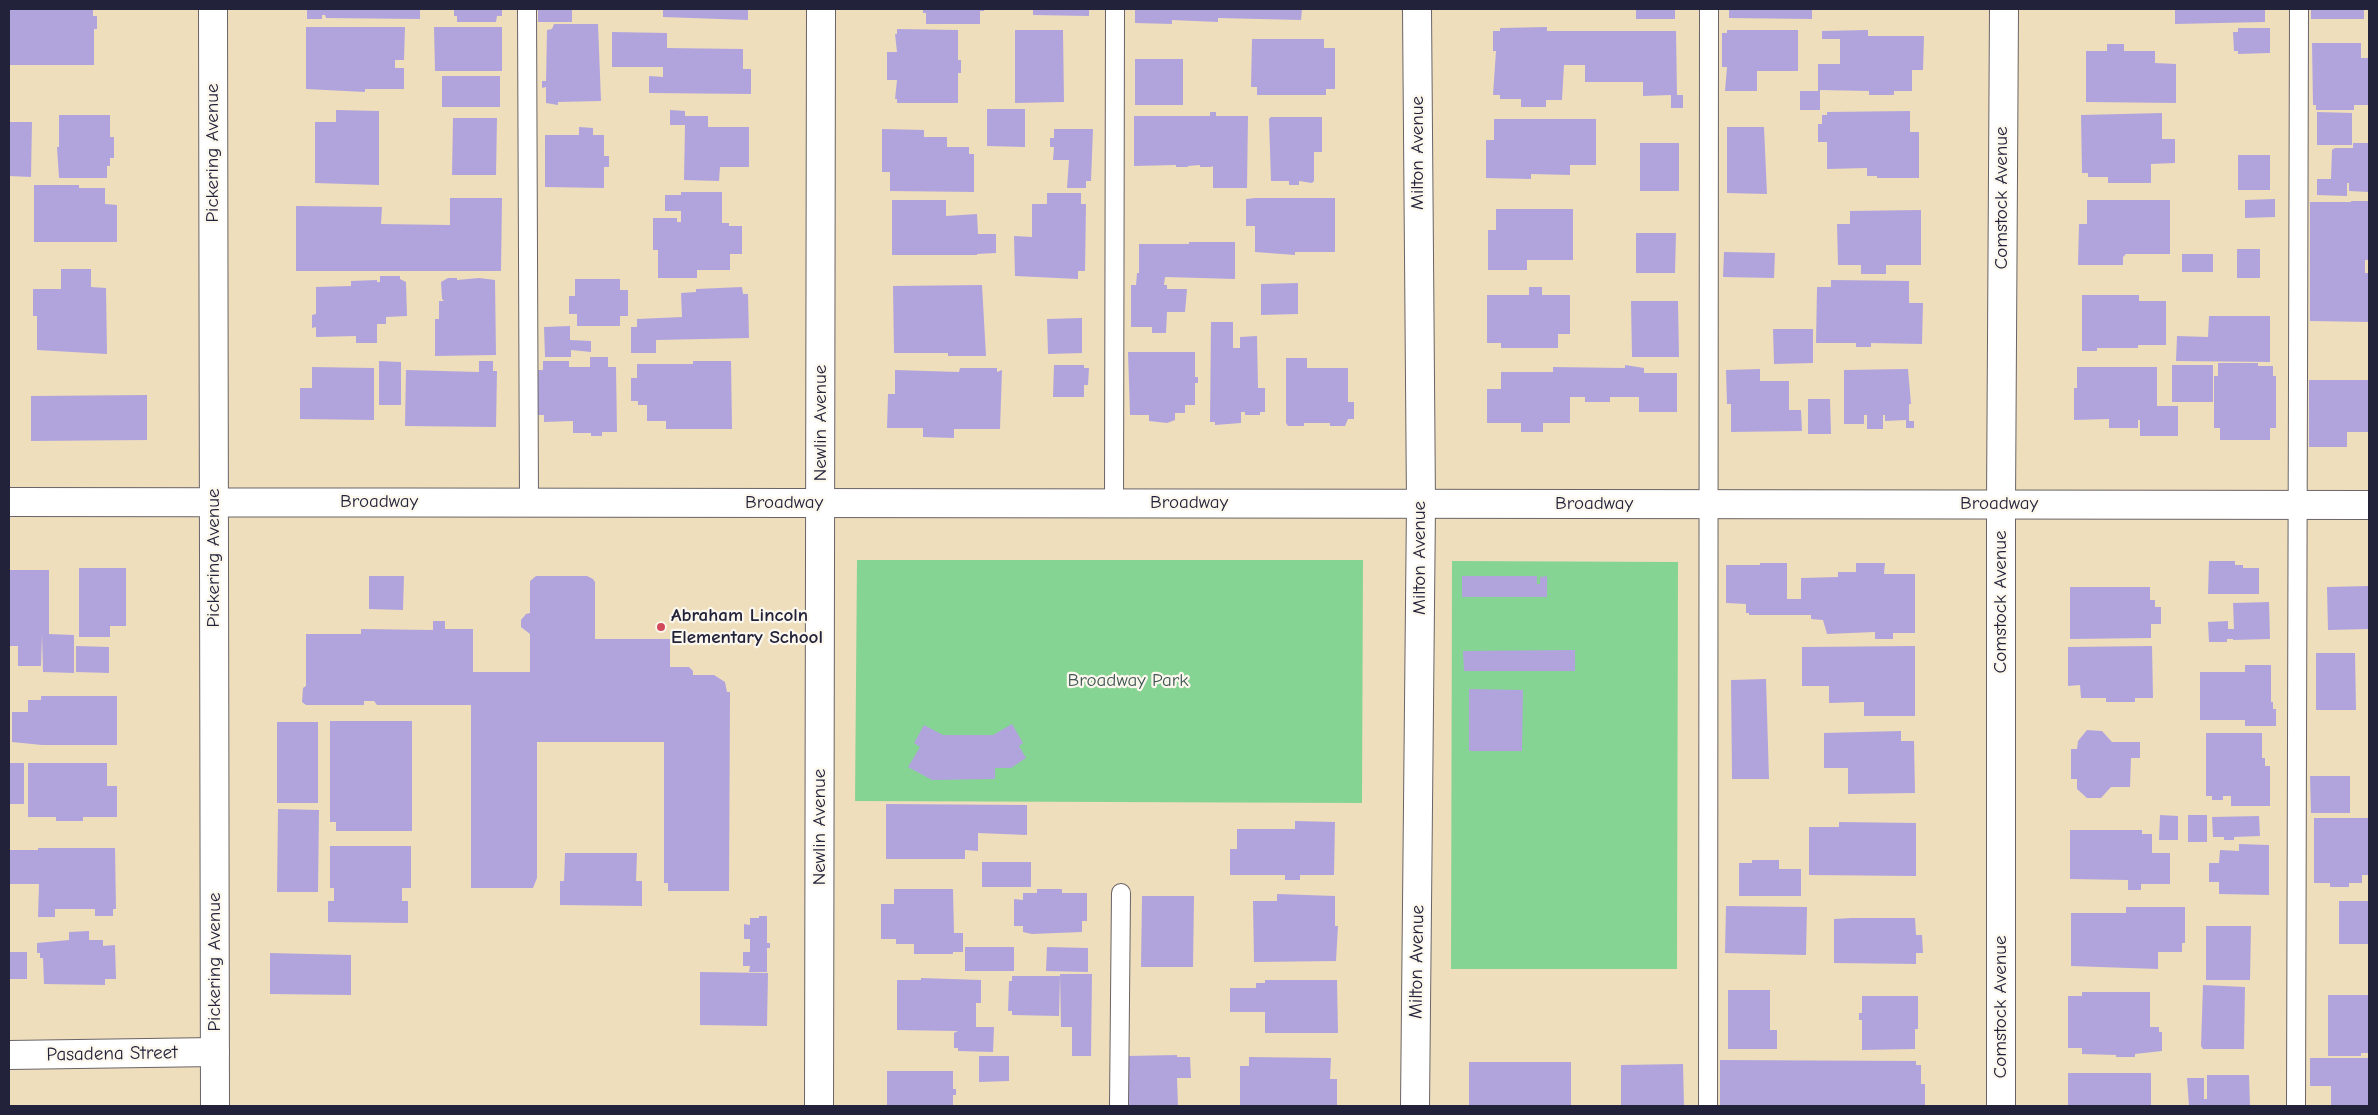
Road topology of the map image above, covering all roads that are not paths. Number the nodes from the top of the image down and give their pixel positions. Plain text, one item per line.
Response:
1 (213, 9) edge
2 (527, 9) edge
3 (821, 9) edge
4 (1115, 9) edge
5 (1417, 9) edge
6 (1709, 9) edge
7 (2004, 9) edge
8 (2299, 9) edge
9 (9, 502) edge
10 (213, 502) junction
11 (529, 502) junction
12 (821, 503) junction
13 (1114, 503) junction
14 (1421, 504) junction
15 (1710, 504) junction
16 (2001, 504) junction
17 (2298, 505) junction
18 (2369, 505) edge
19 (1121, 893) dead end
20 (215, 1052) junction
21 (9, 1056) edge
22 (215, 1106) edge
23 (820, 1106) edge
24 (1119, 1106) edge
25 (1415, 1106) edge
26 (1708, 1106) edge
27 (2001, 1106) edge
28 (2296, 1106) edge

1 - 10 street, Pickering Avenue
2 - 11 lane
3 - 12 street, Newlin Avenue
4 - 13 lane
5 - 14 street, Milton Avenue
6 - 15 lane
7 - 16 street, Comstock Avenue
8 - 17 lane
9 - 10 street, Broadway
10 - 11 street, Broadway
10 - 20 street, Pickering Avenue
11 - 12 street, Broadway
12 - 13 street, Broadway
12 - 23 street, Newlin Avenue
13 - 14 street, Broadway
14 - 15 street, Broadway
14 - 25 street, Milton Avenue
15 - 16 street, Broadway
15 - 26 lane
16 - 17 street, Broadway
16 - 27 street, Comstock Avenue
17 - 18 street, Broadway
17 - 28 lane
19 - 24 lane
20 - 21 street, Pasadena Street
20 - 22 street, Pickering Avenue

